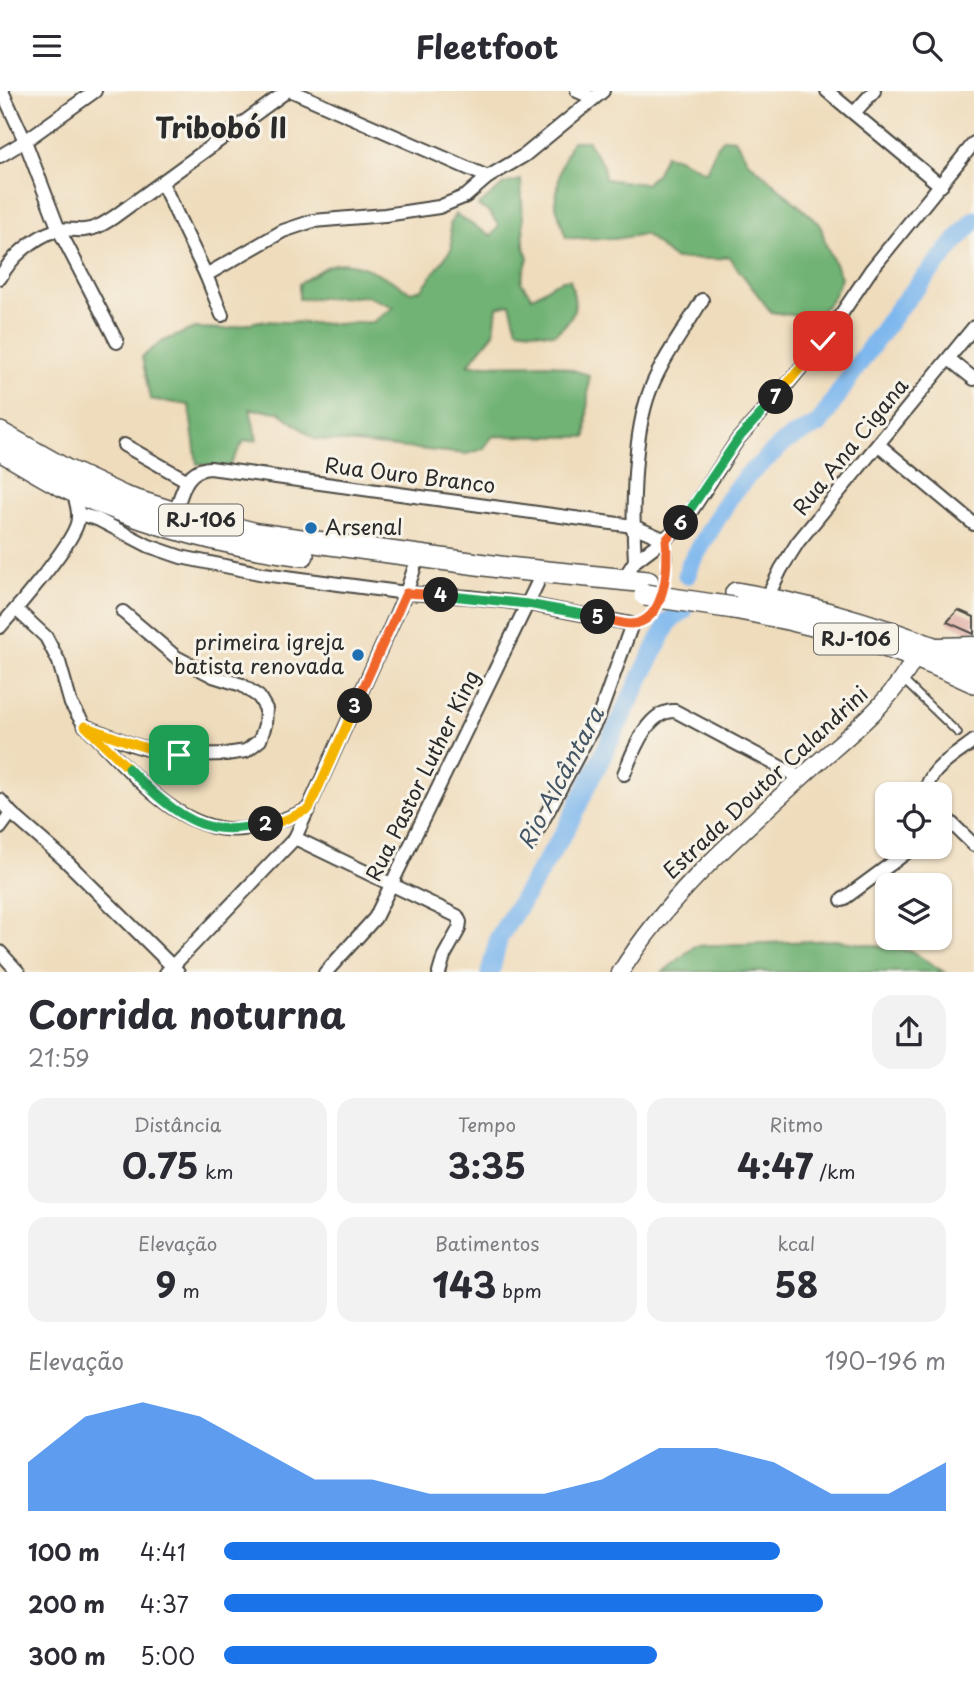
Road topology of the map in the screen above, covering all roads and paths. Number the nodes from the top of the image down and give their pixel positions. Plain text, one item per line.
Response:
1 (2, 91) edge
2 (95, 91) edge
3 (287, 91) edge
4 (292, 91) edge
5 (577, 91) edge
6 (827, 91) edge
7 (874, 91) edge
8 (598, 95) edge
9 (854, 113) junction
10 (25, 141) junction
11 (974, 143) edge
12 (0, 156) edge
13 (488, 177) junction
14 (162, 183) junction
15 (941, 186) junction
16 (59, 230) junction
17 (206, 275) junction
18 (0, 278) edge
19 (702, 300) dead end
20 (222, 315) dead end
21 (974, 327) edge
22 (117, 342) dead end
23 (949, 359) junction
24 (974, 379) edge
25 (0, 433) edge
26 (124, 445) dead end
27 (879, 445) junction
28 (0, 450) edge
29 (186, 480) junction
30 (73, 491) junction
31 (175, 513) junction
32 (79, 514) junction
33 (974, 524) edge
34 (633, 526) junction
35 (666, 540) junction
36 (262, 550) junction
37 (414, 569) junction
38 (629, 570) junction
39 (264, 574) junction
40 (537, 584) junction
41 (646, 588) junction
42 (406, 593) junction
43 (767, 598) junction
44 (735, 600) junction
45 (528, 604) junction
46 (16, 609) junction
47 (123, 612) dead end
48 (632, 624) junction
49 (0, 627) edge
50 (974, 645) edge
51 (924, 652) junction
52 (974, 664) edge
53 (903, 680) junction
54 (974, 682) edge
55 (85, 726) junction
56 (958, 733) dead end
57 (974, 741) edge
58 (624, 774) dead end
59 (801, 778) junction
60 (928, 782) edge
61 (0, 800) edge
62 (309, 809) junction
63 (11, 813) junction
64 (0, 828) edge
65 (952, 828) edge
66 (295, 838) junction
67 (531, 843) dead end
68 (974, 845) edge
69 (898, 859) edge
70 (392, 884) junction
71 (842, 900) dead end
72 (0, 953) edge
73 (172, 971) edge
74 (19, 972) edge
75 (325, 972) edge
76 (439, 972) edge
77 (620, 972) edge

1 - 10 street
2 - 10 street
3 - 14 street
4 - 13 street
5 - 8 street
6 - 9 street
7 - 9 street
8 - 13 street
9 - 15 street
10 - 12 street
10 - 16 street
11 - 15 street
13 - 17 street
14 - 16 street
14 - 17 street
15 - 35 street
16 - 18 street
16 - 22 street
17 - 20 street
19 - 34 street
21 - 23 street, Rua Ana Cigana
23 - 24 street
23 - 27 street, Rua Ana Cigana
25 - 31 highway, RJ-106
26 - 29 street
27 - 33 street
27 - 43 street, Rua Ana Cigana
28 - 30 highway, RJ-106
29 - 31 street
29 - 34 street, Rua Ouro Branco
30 - 32 street
30 - 36 highway, RJ-106
31 - 38 highway, RJ-106
32 - 39 street
32 - 46 street
34 - 35 street, Rua Ouro Branco
34 - 38 street
35 - 38 street
35 - 48 lane
36 - 37 highway, RJ-106
36 - 39 street
37 - 40 highway, RJ-106
37 - 42 street
38 - 41 highway, RJ-106
39 - 42 street
40 - 41 highway, RJ-106
40 - 45 street, Rua Pastor Luther King
41 - 44 highway, RJ-106
42 - 45 street
42 - 62 street
43 - 44 highway, RJ-106
43 - 51 highway, RJ-106
44 - 51 highway, RJ-106
45 - 48 street
45 - 70 street, Rua Pastor Luther King
46 - 49 street
46 - 55 street
47 - 55 street
48 - 67 street
50 - 51 street
51 - 52 highway, RJ-106
51 - 53 street, Estrada Doutor Calandrini
51 - 54 highway, RJ-106
53 - 56 lane
53 - 59 street, Estrada Doutor Calandrini
55 - 62 street
57 - 60 street
58 - 59 street
59 - 77 street, Estrada Doutor Calandrini
61 - 63 street
62 - 66 street
63 - 64 street
63 - 73 street
65 - 68 street
66 - 70 street
66 - 73 street
69 - 71 street
70 - 75 street, Rua Pastor Luther King
70 - 76 street
72 - 74 street

